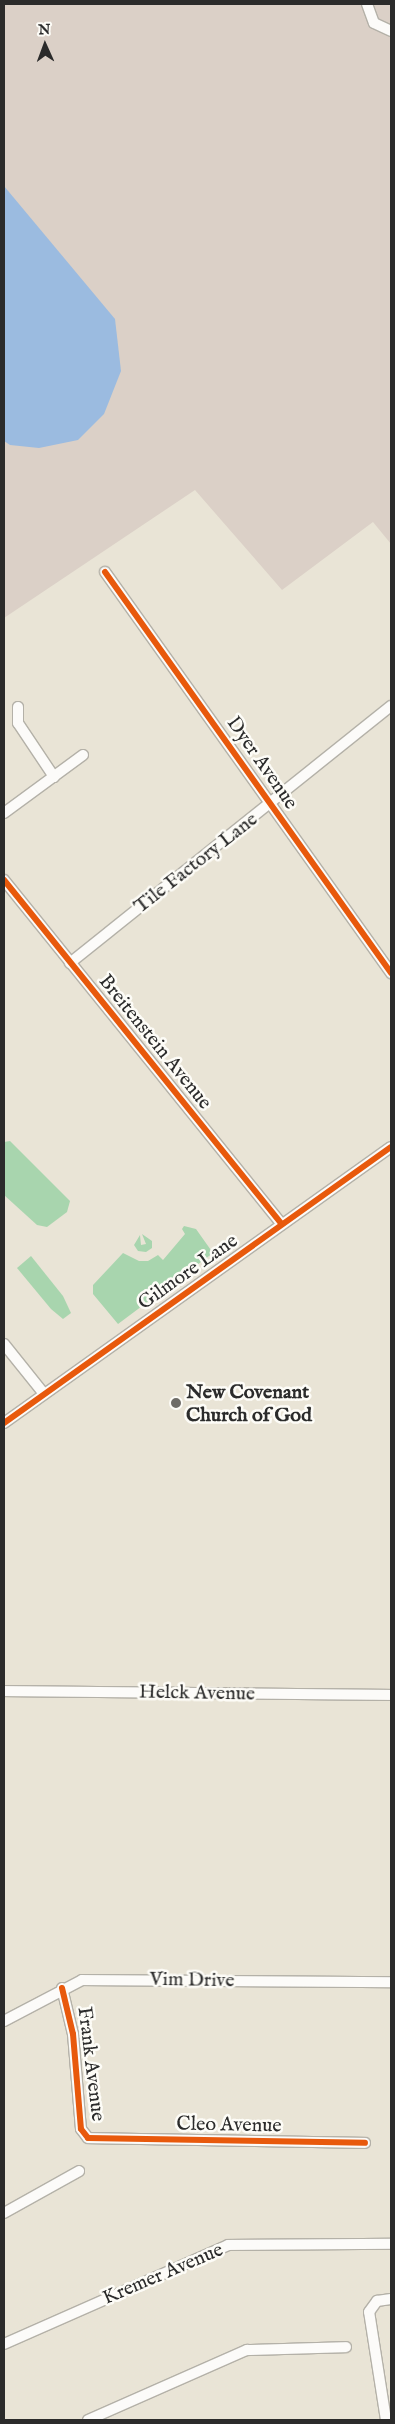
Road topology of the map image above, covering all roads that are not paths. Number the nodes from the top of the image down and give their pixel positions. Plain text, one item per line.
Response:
1 (367, 4) edge
2 (391, 31) edge
3 (105, 572) dead end
4 (391, 706) edge
5 (18, 707) dead end
6 (83, 755) dead end
7 (54, 777) junction
8 (271, 804) junction
9 (4, 814) edge
10 (4, 880) edge
11 (70, 963) junction
12 (391, 973) edge
13 (391, 1147) edge
14 (282, 1224) junction
15 (4, 1344) edge
16 (44, 1394) junction
17 (4, 1423) edge
18 (4, 1691) edge
19 (391, 1695) edge
20 (391, 1982) edge
21 (62, 1988) junction
22 (4, 2021) edge
23 (92, 2140) joint
24 (365, 2143) dead end
25 (79, 2171) dead end
26 (4, 2214) edge
27 (391, 2244) edge
28 (391, 2299) edge
29 (4, 2344) edge
30 (346, 2347) dead end
31 (88, 2420) edge
32 (386, 2420) edge

1 - 2 street
3 - 8 street, Dyer Avenue
4 - 8 street, Tile Factory Lane
5 - 7 street
6 - 7 street
7 - 9 street
8 - 11 street, Tile Factory Lane
8 - 12 street, Dyer Avenue
10 - 11 street, Breitenstein Avenue
11 - 14 street, Breitenstein Avenue
13 - 14 street, Gilmore Lane
14 - 16 street, Gilmore Lane
15 - 16 street
16 - 17 street, Gilmore Lane
18 - 19 street, Helck Avenue
20 - 21 street, Vim Drive
21 - 22 street, Vim Drive
21 - 23 street, Frank Avenue
23 - 24 street, Cleo Avenue
25 - 26 street
27 - 29 street, Kremer Avenue
28 - 32 street
30 - 31 street

